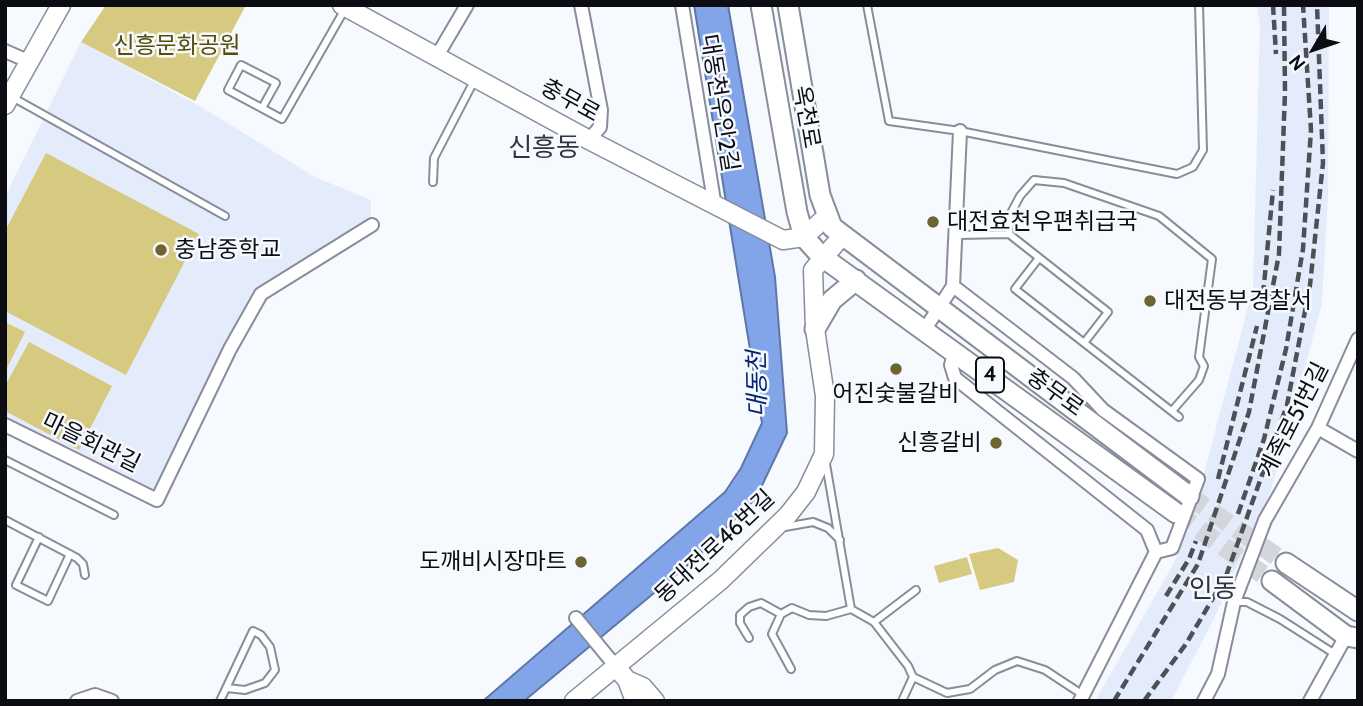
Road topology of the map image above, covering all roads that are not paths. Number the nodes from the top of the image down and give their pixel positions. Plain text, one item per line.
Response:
1 (61, 5) edge
2 (467, 5) edge
3 (582, 5) edge
4 (682, 5) edge
5 (761, 5) edge
6 (788, 5) edge
7 (867, 5) edge
8 (1199, 5) edge
9 (344, 6) edge
10 (5, 51) edge
11 (437, 56) junction
12 (28, 61) junction
13 (477, 77) junction
14 (8, 101) edge
15 (262, 108) junction
16 (960, 131) junction
17 (589, 140) junction
18 (433, 182) dead end
19 (715, 207) junction
20 (225, 216) dead end
21 (826, 218) junction
22 (372, 225) dead end
23 (1009, 234) junction
24 (958, 235) junction
25 (842, 236) junction
26 (804, 237) junction
27 (821, 256) junction
28 (1039, 258) junction
29 (856, 280) junction
30 (953, 286) junction
31 (939, 307) junction
32 (815, 329) junction
33 (925, 329) junction
34 (1358, 339) edge
35 (1084, 343) junction
36 (955, 350) junction
37 (1172, 411) junction
38 (1179, 417) dead end
39 (5, 425) edge
40 (1318, 428) junction
41 (1358, 451) edge
42 (824, 454) junction
43 (5, 460) edge
44 (1189, 496) tunnel mouth
45 (1177, 513) tunnel mouth
46 (114, 515) dead end
47 (5, 520) edge
48 (767, 536) junction
49 (39, 537) junction
50 (841, 541) junction
51 (1156, 552) junction
52 (70, 554) junction
53 (1286, 564) tunnel mouth
54 (85, 575) dead end
55 (1272, 581) tunnel mouth
56 (916, 590) dead end
57 (1234, 602) junction
58 (851, 609) junction
59 (1358, 611) edge
60 (781, 614) junction
61 (576, 618) dead end
62 (874, 622) junction
63 (1352, 637) edge
64 (749, 638) dead end
65 (1335, 654) junction
66 (618, 668) junction
67 (791, 669) dead end
68 (913, 677) junction
69 (227, 688) junction
70 (1082, 698) edge
71 (77, 701) edge
72 (112, 701) edge
73 (220, 701) edge
74 (574, 701) edge
75 (635, 701) edge
76 (655, 701) edge
77 (902, 701) edge
78 (1204, 701) edge
79 (1310, 701) edge

1 - 12 main road
2 - 11 street
3 - 17 street
4 - 19 street, 대동천우안2길
5 - 26 main road, 옥천로 / 4
6 - 21 main road
7 - 16 lane
8 - 16 lane
9 - 11 main road, 충무로
9 - 15 lane
10 - 12 street
11 - 13 main road, 충무로
12 - 14 main road
13 - 17 main road, 충무로
13 - 18 lane
14 - 20 lane
15 - 15 lane
16 - 24 street
17 - 19 main road, 충무로
19 - 26 main road, 충무로
21 - 25 main road, 충무로 / 4
21 - 26 main road
22 - 39 street, 마을회관길
23 - 24 lane
23 - 28 lane
23 - 37 lane
24 - 30 street
25 - 27 main road
25 - 31 main road, 충무로 / 4
26 - 27 main road, 충무로 / 4
27 - 29 main road, 충무로 / 4
27 - 32 main road, 동대전로46번길
28 - 35 lane
28 - 35 lane
29 - 32 main road
29 - 33 main road, 충무로 / 4
30 - 31 street
30 - 51 street
31 - 33 street
31 - 44 main road, 충무로 / 4
32 - 42 main road, 동대전로46번길
33 - 36 main road, 충무로 / 4
34 - 40 street, 계족로51번길
35 - 37 lane
36 - 45 main road, 충무로 / 4
36 - 51 street
37 - 38 lane
40 - 41 street
40 - 57 street, 계족로51번길
42 - 48 main road, 동대전로46번길
42 - 50 lane
43 - 46 lane
47 - 49 lane
48 - 50 lane
48 - 66 main road, 동대전로46번길
49 - 52 lane
49 - 52 lane
50 - 58 lane
51 - 70 street
52 - 54 lane
53 - 59 main road
55 - 63 main road
56 - 62 lane
57 - 65 lane
57 - 78 street, 계족로51번길
58 - 60 lane
58 - 62 lane
60 - 64 lane
60 - 67 lane
61 - 66 street
62 - 68 lane
63 - 65 street
65 - 79 street
66 - 74 main road, 동대전로46번길
66 - 75 main road
66 - 76 main road
68 - 70 lane
68 - 77 lane
69 - 69 lane
69 - 73 lane
71 - 72 street

